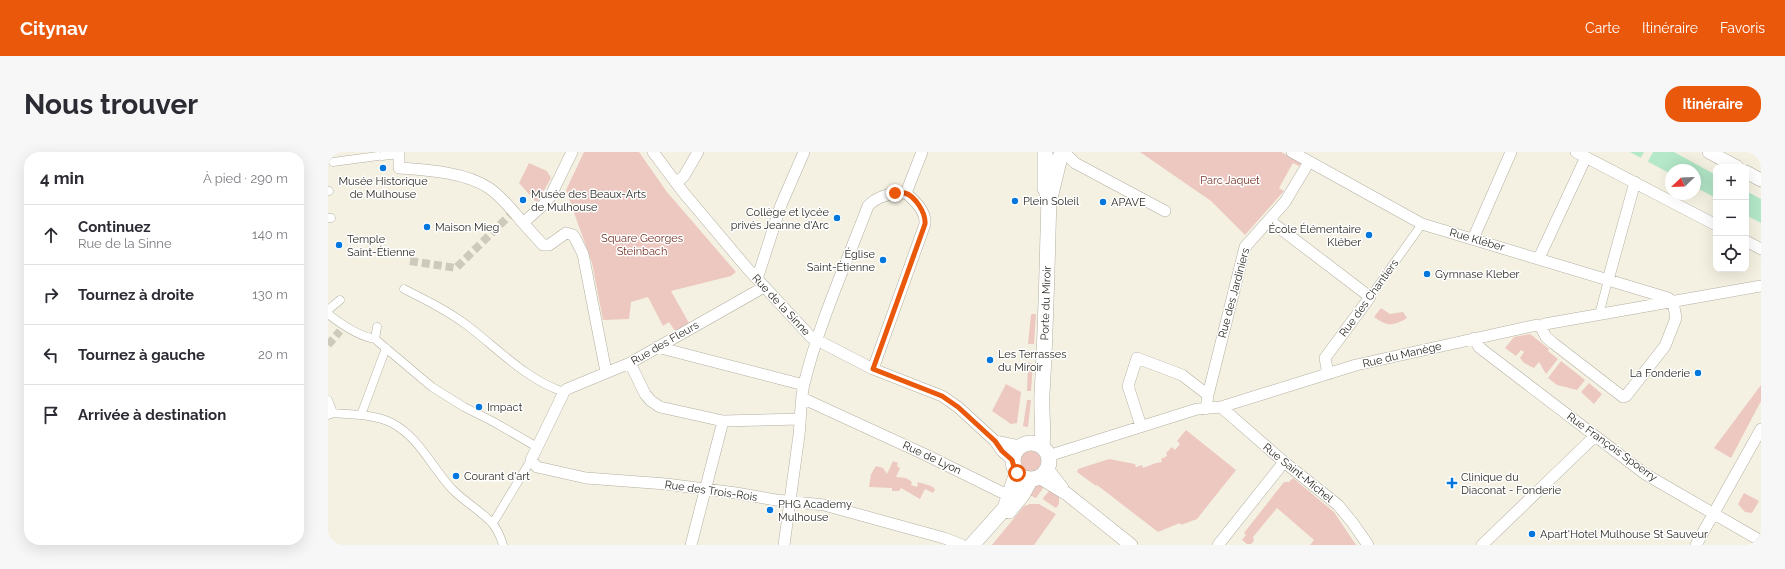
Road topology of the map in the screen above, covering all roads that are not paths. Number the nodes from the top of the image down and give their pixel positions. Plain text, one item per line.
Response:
1 (572, 152) edge
2 (653, 152) edge
3 (698, 152) edge
4 (804, 152) edge
5 (922, 152) edge
6 (1045, 152) edge
7 (1292, 152) edge
8 (1511, 152) edge
9 (1709, 152) edge
10 (399, 153) edge
11 (1065, 154) edge
12 (1581, 154) edge
13 (333, 162) dead end
14 (1309, 162) junction
15 (1731, 164) edge
16 (1749, 174) edge
17 (1761, 180) edge
18 (1635, 182) junction
19 (676, 183) junction
20 (906, 193) junction
21 (1049, 198) junction
22 (1165, 211) dead end
23 (1269, 220) junction
24 (523, 223) junction
25 (1713, 223) edge
26 (1422, 224) junction
27 (1473, 239) junction
28 (1749, 243) edge
29 (1761, 249) edge
30 (1539, 258) junction
31 (1608, 280) junction
32 (760, 283) junction
33 (1761, 286) edge
34 (404, 289) dead end
35 (1370, 297) junction
36 (340, 300) dead end
37 (1673, 302) junction
38 (328, 310) edge
39 (328, 314) edge
40 (1599, 314) junction
41 (377, 327) dead end
42 (1541, 327) junction
43 (671, 338) junction
44 (1474, 338) junction
45 (375, 339) junction
46 (817, 342) junction
47 (657, 347) junction
48 (386, 348) junction
49 (672, 351) junction
50 (630, 363) junction
51 (873, 369) junction
52 (606, 372) junction
53 (1328, 374) junction
54 (804, 385) junction
55 (564, 392) junction
56 (1208, 395) junction
57 (802, 398) junction
58 (328, 400) edge
59 (1221, 407) junction
60 (1206, 408) junction
61 (330, 414) edge
62 (361, 415) junction
63 (799, 419) junction
64 (723, 420) junction
65 (1141, 426) junction
66 (1761, 428) edge
67 (1595, 436) junction
68 (995, 441) junction
69 (536, 447) junction
70 (531, 460) junction
71 (1032, 461) junction
72 (1284, 462) junction
73 (706, 489) junction
74 (1011, 494) junction
75 (790, 501) junction
76 (1714, 514) junction
77 (492, 523) junction
78 (1761, 540) edge
79 (503, 545) edge
80 (691, 545) edge
81 (784, 545) edge
82 (962, 545) edge
83 (972, 545) edge
84 (983, 545) edge
85 (1131, 545) edge
86 (1218, 545) edge
87 (1368, 545) edge
88 (1482, 545) edge
89 (1696, 545) edge

1 - 24 street
2 - 19 street, Rue de la Sinne
3 - 19 street
4 - 32 street
5 - 20 street
6 - 11 main road
6 - 21 main road, Porte du Miroir
7 - 14 street, Rue Kléber
8 - 27 street
9 - 15 street
10 - 13 street
10 - 24 street
11 - 21 main road, Porte du Miroir
11 - 22 street
12 - 18 street
12 - 30 street
14 - 23 street, Rue des Jardiniers
14 - 26 street, Rue Kléber
16 - 17 street
18 - 25 street
18 - 31 street
19 - 32 street, Rue de la Sinne
20 - 46 street
20 - 51 street
21 - 71 main road, Porte du Miroir
23 - 35 street
23 - 56 street, Rue des Jardiniers
24 - 52 street
26 - 27 street, Rue Kléber
26 - 35 street, Rue des Chantiers
27 - 30 street, Rue Kléber
28 - 29 street
30 - 31 street, Rue Kléber
31 - 37 street, Rue Kléber
31 - 40 street
32 - 43 street, Rue des Fleurs
32 - 46 street, Rue de la Sinne
33 - 37 street, Rue du Manège
34 - 55 street
35 - 53 street, Rue des Chantiers
36 - 38 street
37 - 40 street, Rue du Manège
37 - 42 street
39 - 45 street
40 - 42 street, Rue du Manège
41 - 45 street
42 - 44 street, Rue du Manège
43 - 47 street, Rue des Fleurs
43 - 49 street
44 - 53 street, Rue du Manège
44 - 67 street, Rue François Spoerry
45 - 48 street
46 - 51 street, Rue de la Sinne
46 - 54 street
47 - 49 street
47 - 50 street, Rue des Fleurs
48 - 62 street
48 - 69 street
49 - 54 street
50 - 52 street, Rue des Fleurs
50 - 64 street
51 - 68 street, Rue de la Sinne
52 - 55 street, Rue des Fleurs
53 - 59 street, Rue du Manège
54 - 57 street
55 - 69 street
56 - 60 street, Rue des Jardiniers
56 - 65 street
57 - 63 street
57 - 74 street, Rue de Lyon
58 - 61 street
59 - 60 street, Rue du Manège
59 - 72 street, Rue Saint-Michel
60 - 65 street, Rue du Manège
61 - 62 street
62 - 77 street
63 - 64 street
63 - 75 street
64 - 73 street
65 - 71 street, Rue du Manège
66 - 76 street
67 - 76 street, Rue François Spoerry
67 - 88 street
68 - 71 street
68 - 71 street, Rue de la Sinne
69 - 70 street
70 - 73 street, Rue des Trois-Rois
70 - 77 street
71 - 74 main road
71 - 84 main road
71 - 85 street
72 - 86 street
72 - 87 street, Rue Saint-Michel
73 - 75 street, Rue des Trois-Rois
73 - 80 street
74 - 83 main road
75 - 81 street
75 - 82 street, Rue des Trois-Rois
76 - 78 street, Rue François Spoerry
76 - 89 street
77 - 79 street

